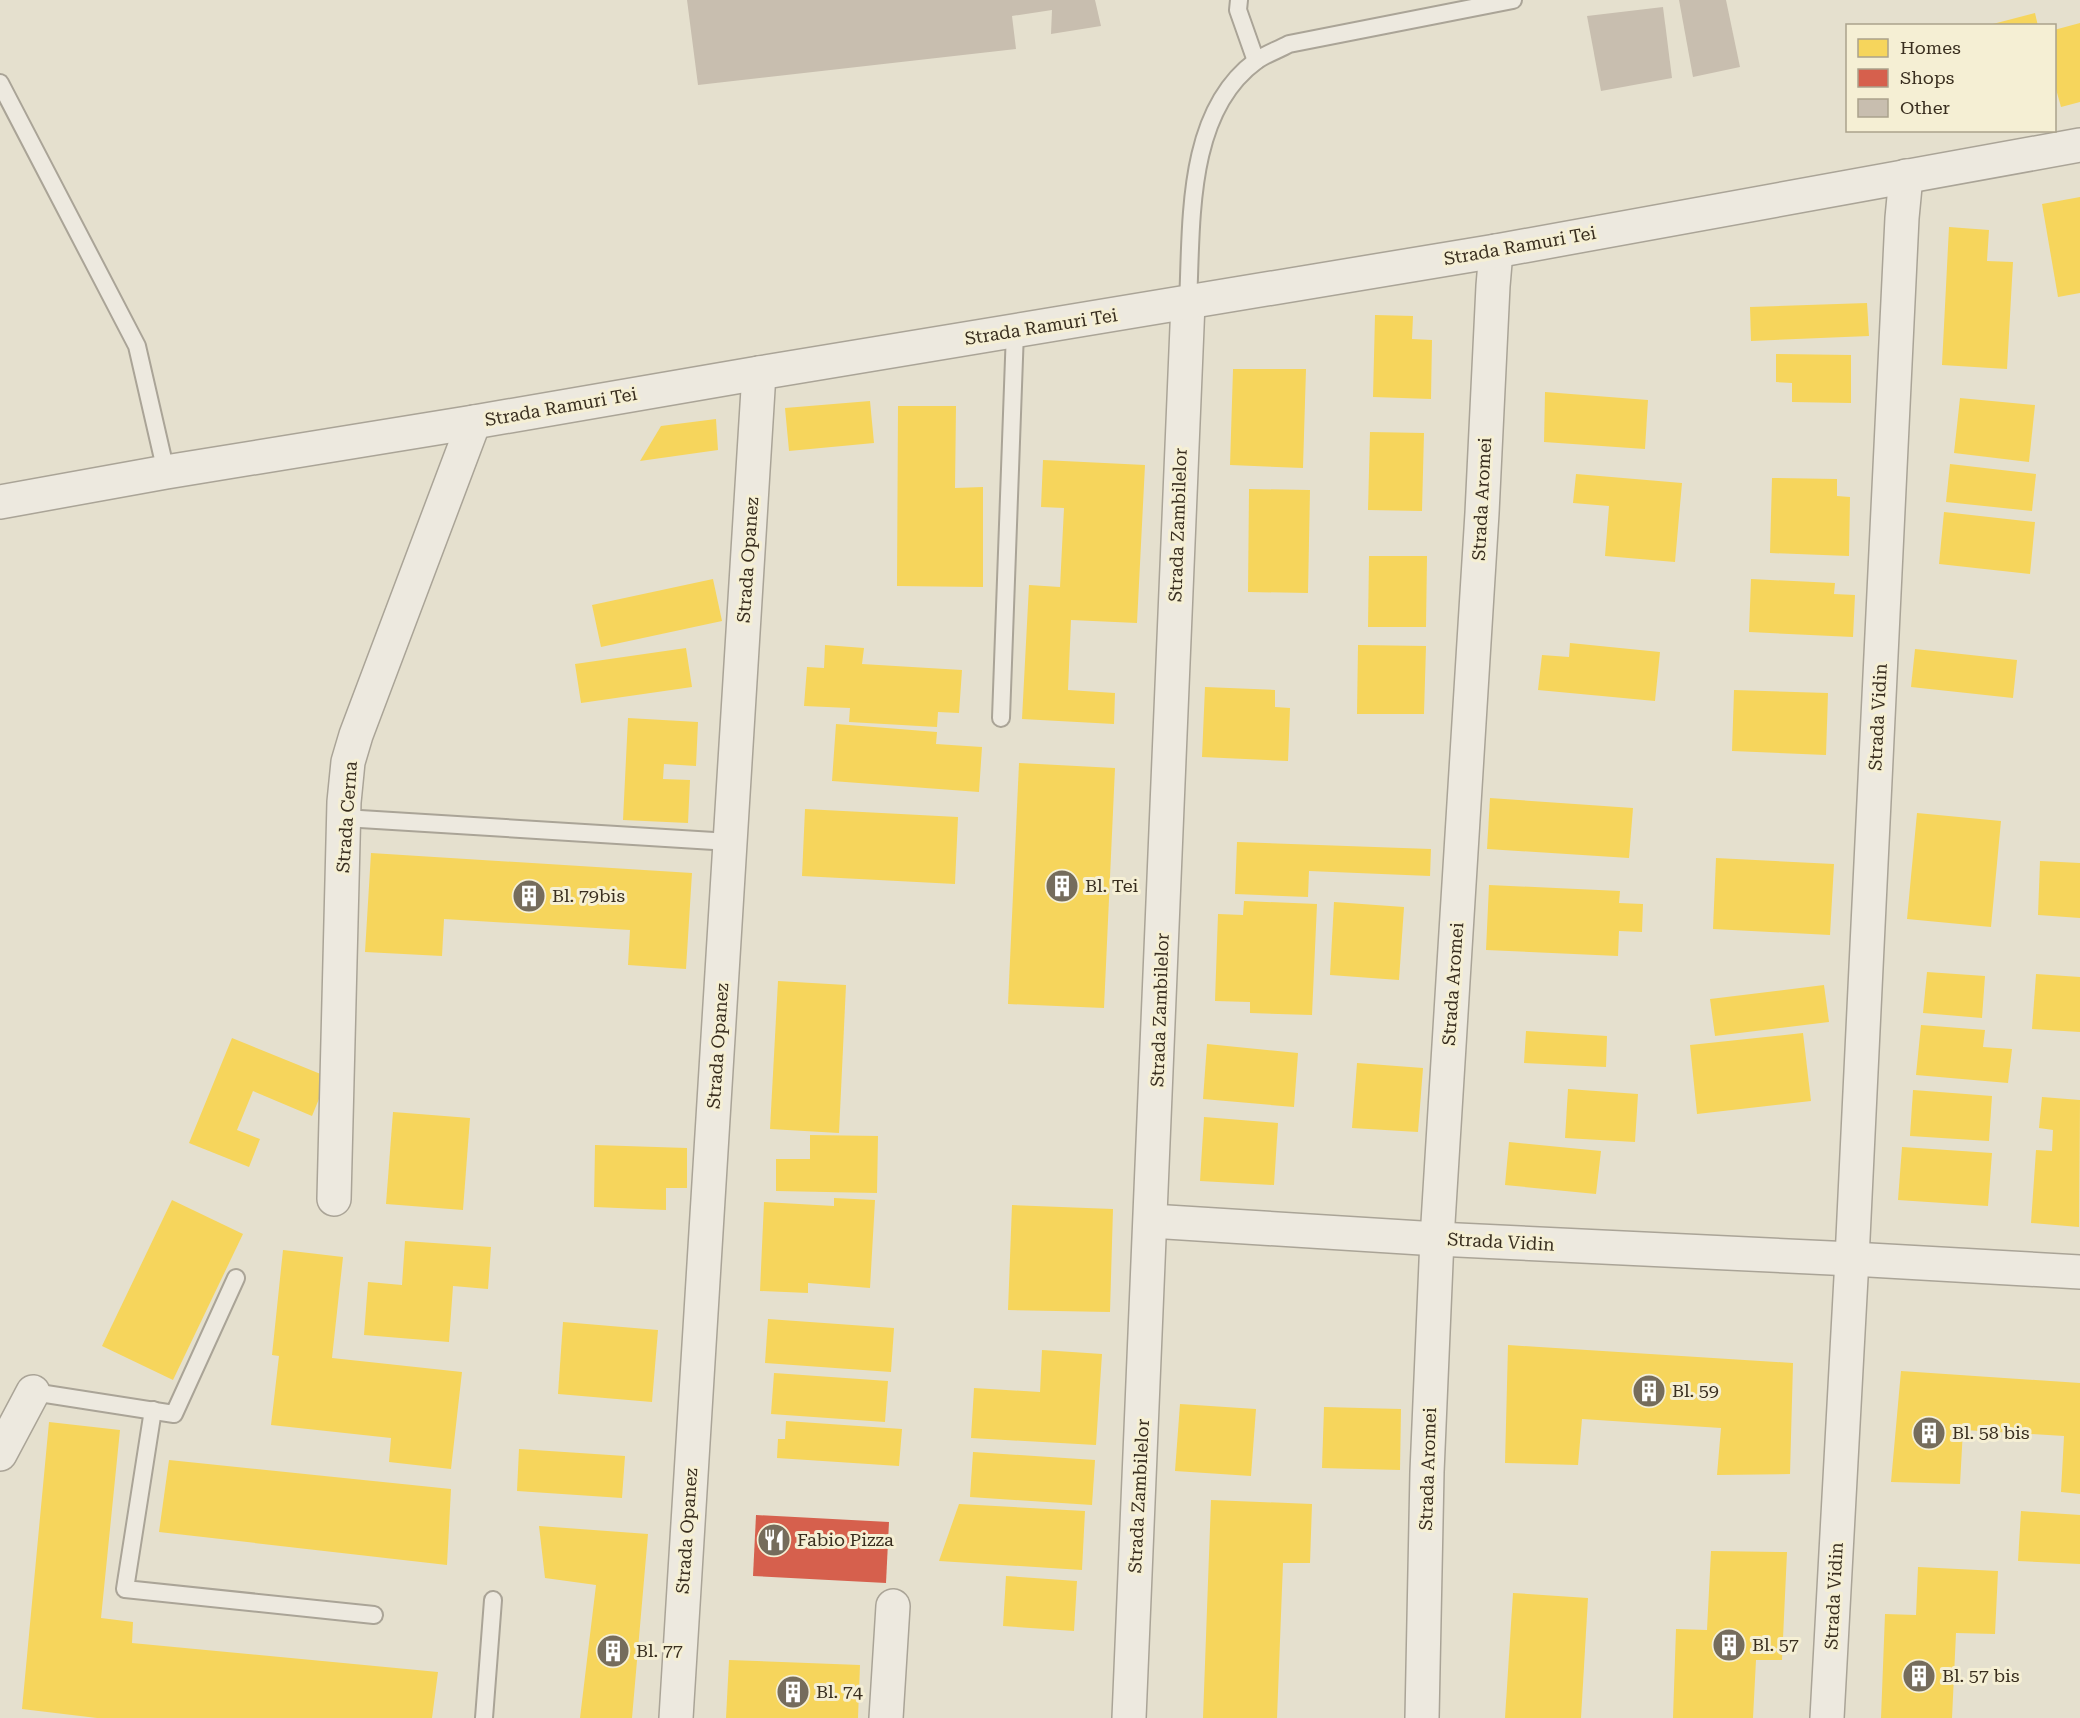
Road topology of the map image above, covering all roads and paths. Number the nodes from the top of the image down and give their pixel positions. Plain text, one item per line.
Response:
1 (1239, 0) edge
2 (1513, 0) edge
3 (1256, 61) junction
4 (0, 83) edge
5 (2080, 145) edge
6 (1906, 176) junction
7 (1496, 251) junction
8 (1188, 303) junction
9 (1016, 331) junction
10 (759, 373) junction
11 (474, 422) junction
12 (166, 472) junction
13 (0, 502) edge
14 (1001, 718) dead end
15 (344, 818) junction
16 (730, 842) junction
17 (334, 1199) dead end
18 (1151, 1221) junction
19 (1437, 1239) junction
20 (1852, 1259) junction
21 (2080, 1272) edge
22 (236, 1278) dead end
23 (33, 1392) joint
24 (153, 1410) junction
25 (0, 1454) edge
26 (493, 1600) dead end
27 (893, 1606) dead end
28 (374, 1615) dead end
29 (484, 1718) edge
30 (676, 1718) edge
31 (886, 1718) edge
32 (1129, 1718) edge
33 (1422, 1718) edge
34 (1827, 1718) edge

1 - 3 lane
2 - 3 lane
3 - 8 lane
4 - 12 lane
5 - 6 street, Strada Ramuri Tei
6 - 7 street, Strada Ramuri Tei
6 - 20 street, Strada Vidin
7 - 8 street, Strada Ramuri Tei
7 - 19 street, Strada Aromei
8 - 9 street, Strada Ramuri Tei
8 - 18 street, Strada Zambilelor
9 - 10 street, Strada Ramuri Tei
9 - 14 lane
10 - 11 street, Strada Ramuri Tei
10 - 16 street, Strada Opanez
11 - 12 street, Strada Ramuri Tei
11 - 15 street, Strada Cerna
12 - 13 street, Strada Ramuri Tei
15 - 16 lane
15 - 17 street, Strada Cerna
16 - 30 street, Strada Opanez
18 - 19 street, Strada Vidin
18 - 32 street, Strada Zambilelor
19 - 20 street, Strada Vidin
19 - 33 street, Strada Aromei
20 - 21 street, Strada Vidin
20 - 34 street, Strada Vidin
22 - 24 lane
23 - 24 lane
23 - 25 street
24 - 28 lane
26 - 29 lane
27 - 31 street

